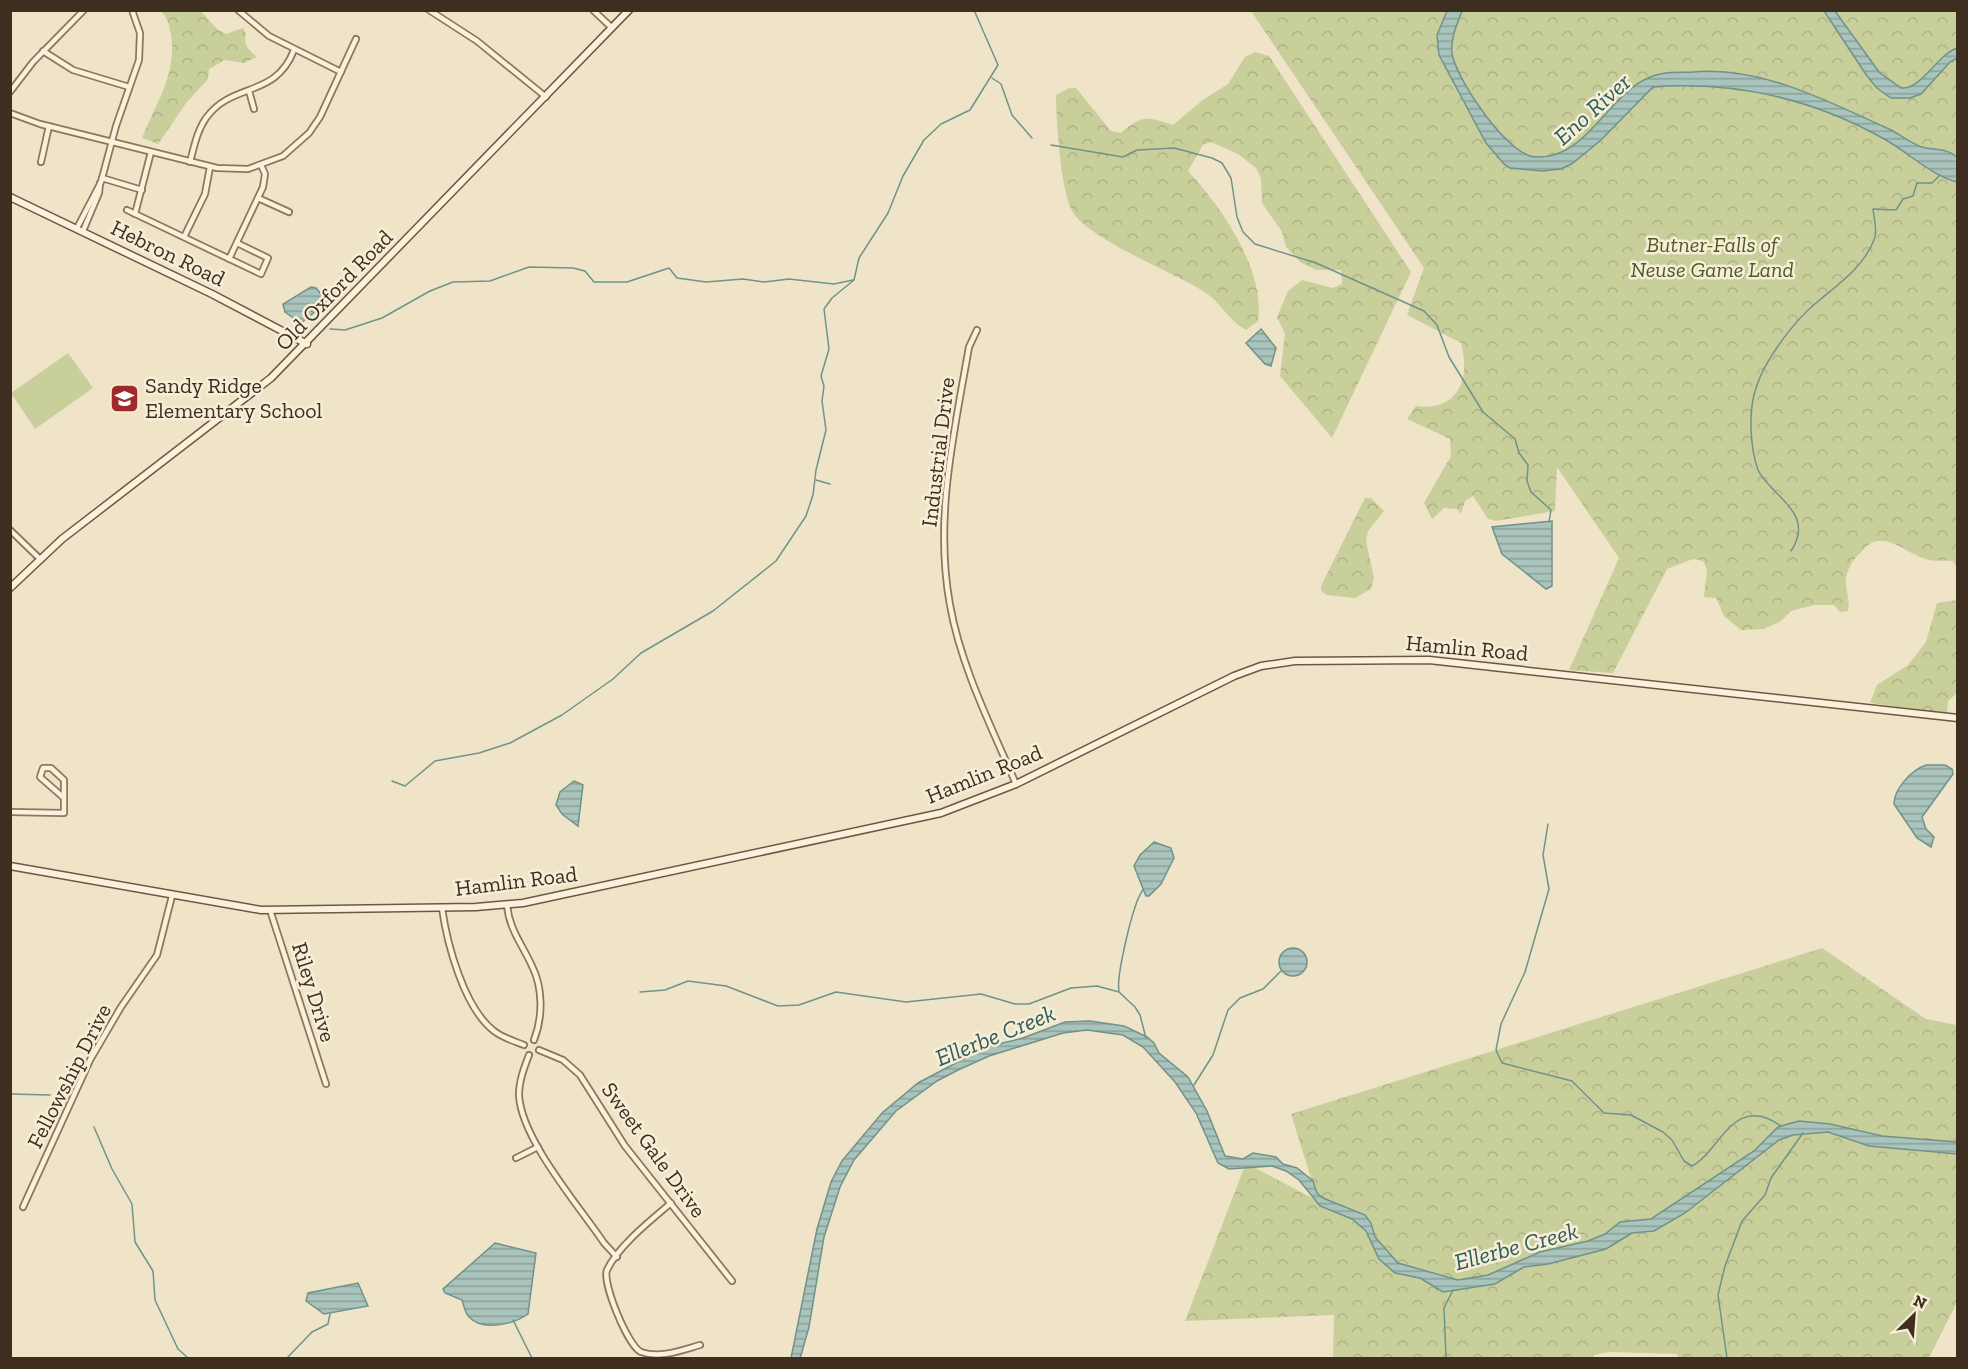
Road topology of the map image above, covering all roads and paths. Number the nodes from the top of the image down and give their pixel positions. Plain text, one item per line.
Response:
1 (84, 10) edge
2 (132, 10) edge
3 (238, 10) edge
4 (429, 10) edge
5 (593, 10) edge
6 (629, 10) edge
7 (612, 28) junction
8 (356, 39) dead end
9 (294, 50) junction
10 (43, 51) junction
11 (341, 72) junction
12 (129, 87) junction
13 (249, 91) junction
14 (10, 92) edge
15 (546, 96) junction
16 (254, 109) dead end
17 (10, 113) edge
18 (49, 126) junction
19 (112, 142) junction
20 (151, 152) junction
21 (40, 162) dead end
22 (190, 162) junction
23 (261, 165) junction
24 (210, 167) junction
25 (101, 181) junction
26 (142, 190) junction
27 (10, 197) edge
28 (258, 198) junction
29 (127, 210) dead end
30 (289, 212) dead end
31 (135, 214) junction
32 (80, 230) junction
33 (184, 237) junction
34 (237, 243) junction
35 (229, 259) junction
36 (977, 330) dead end
37 (307, 344) junction
38 (10, 530) edge
39 (39, 558) junction
40 (10, 588) edge
41 (1958, 718) edge
42 (1016, 784) junction
43 (64, 798) junction
44 (10, 812) edge
45 (10, 866) edge
46 (172, 896) junction
47 (507, 905) junction
48 (442, 908) junction
49 (270, 910) junction
50 (534, 1040) junction
51 (524, 1045) junction
52 (539, 1050) junction
53 (529, 1054) junction
54 (326, 1084) dead end
55 (538, 1147) junction
56 (516, 1158) dead end
57 (671, 1203) junction
58 (23, 1207) dead end
59 (616, 1257) junction
60 (732, 1281) dead end
61 (700, 1345) dead end

1 - 10 street
2 - 12 street
3 - 9 street
4 - 15 street
5 - 7 street
6 - 7 street, Old Oxford Road
7 - 15 street, Old Oxford Road
8 - 11 street
9 - 11 street
9 - 13 street
10 - 12 street
10 - 14 street
11 - 23 street
12 - 19 street
13 - 16 street
13 - 22 street
15 - 37 street, Old Oxford Road
17 - 18 street
18 - 19 street
18 - 21 street
19 - 20 street
19 - 25 street
20 - 22 street
20 - 26 street
22 - 24 street
23 - 24 street
23 - 28 street
24 - 33 street
25 - 26 street
25 - 32 street
26 - 31 street
27 - 32 street, Hebron Road
28 - 30 street
28 - 34 street
29 - 31 street
31 - 33 street
32 - 37 street, Hebron Road
33 - 35 street
34 - 35 street
34 - 35 street
36 - 42 street, Industrial Drive
37 - 39 street, Old Oxford Road
38 - 39 street
39 - 40 street, Old Oxford Road
41 - 42 street, Hamlin Road
42 - 47 street, Hamlin Road
43 - 43 street
43 - 44 street
45 - 46 street, Hamlin Road
46 - 49 street, Hamlin Road
46 - 58 street, Fellowship Drive
47 - 48 street, Hamlin Road
47 - 50 street
48 - 49 street, Hamlin Road
48 - 51 street
49 - 54 street, Riley Drive
50 - 51 street
50 - 52 street
51 - 53 street
52 - 53 street
52 - 57 street, Sweet Gale Drive
53 - 55 street
55 - 56 street
55 - 59 street
57 - 59 street
57 - 60 street, Sweet Gale Drive
59 - 61 street

